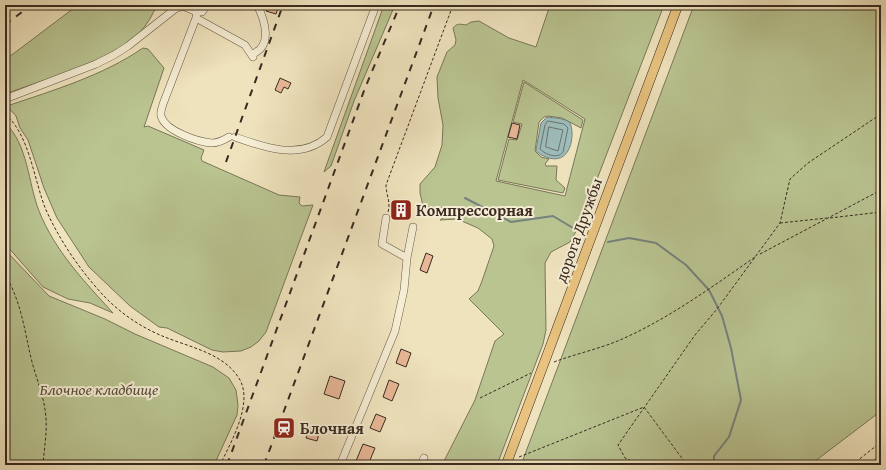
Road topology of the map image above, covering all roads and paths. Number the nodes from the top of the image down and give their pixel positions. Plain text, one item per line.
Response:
1 (207, 5) edge
2 (257, 5) edge
3 (376, 5) edge
4 (454, 5) edge
5 (678, 5) edge
6 (196, 15) junction
7 (5, 99) edge
8 (5, 114) edge
9 (881, 114) edge
10 (881, 190) edge
11 (881, 212) edge
12 (386, 218) joint
13 (829, 218) junction
14 (780, 224) junction
15 (413, 227) dead end
16 (758, 255) junction
17 (407, 258) junction
18 (5, 274) edge
19 (545, 366) junction
20 (532, 373) dead end
21 (480, 398) dead end
22 (644, 407) junction
23 (881, 442) edge
24 (518, 457) dead end
25 (424, 458) dead end
26 (43, 465) edge
27 (220, 465) edge
28 (340, 465) edge
29 (421, 465) edge
30 (506, 465) edge
31 (640, 465) edge
32 (687, 465) edge
33 (852, 465) edge

1 - 6 street
2 - 6 street
3 - 6 street
4 - 12 path
5 - 19 main road, дорога Дружбы
6 - 7 street
8 - 27 path
9 - 14 path
10 - 13 path
11 - 13 path
12 - 17 street
13 - 14 path
13 - 16 path
14 - 16 path
15 - 17 street
16 - 19 path
16 - 22 path
17 - 28 street
18 - 26 path
19 - 30 main road, дорога Дружбы
20 - 21 path
22 - 24 path
22 - 31 path
22 - 32 path
23 - 33 path
25 - 29 street

